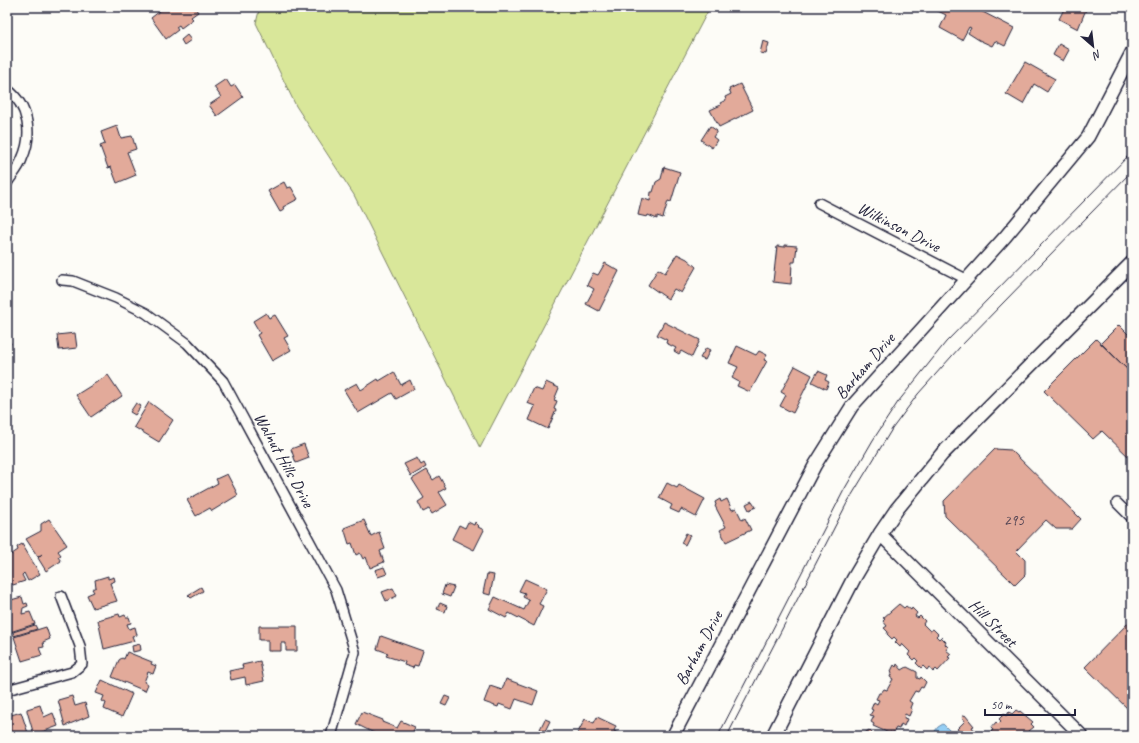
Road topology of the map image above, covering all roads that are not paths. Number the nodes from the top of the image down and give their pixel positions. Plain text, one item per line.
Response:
1 (1132, 52) edge
2 (7, 89) edge
3 (7, 183) edge
4 (819, 203) dead end
5 (1132, 263) edge
6 (966, 279) junction
7 (62, 280) dead end
8 (1117, 503) dead end
9 (1132, 518) edge
10 (880, 534) junction
11 (61, 596) dead end
12 (7, 690) edge
13 (331, 736) edge
14 (673, 736) edge
15 (773, 736) edge
16 (1082, 736) edge

1 - 6 street, Barham Drive
2 - 3 street
4 - 6 street, Wilkinson Drive
5 - 10 main road
6 - 14 street, Barham Drive
7 - 13 street, Walnut Hills Drive
8 - 9 street
10 - 15 main road
10 - 16 street, Hill Street
11 - 12 street

